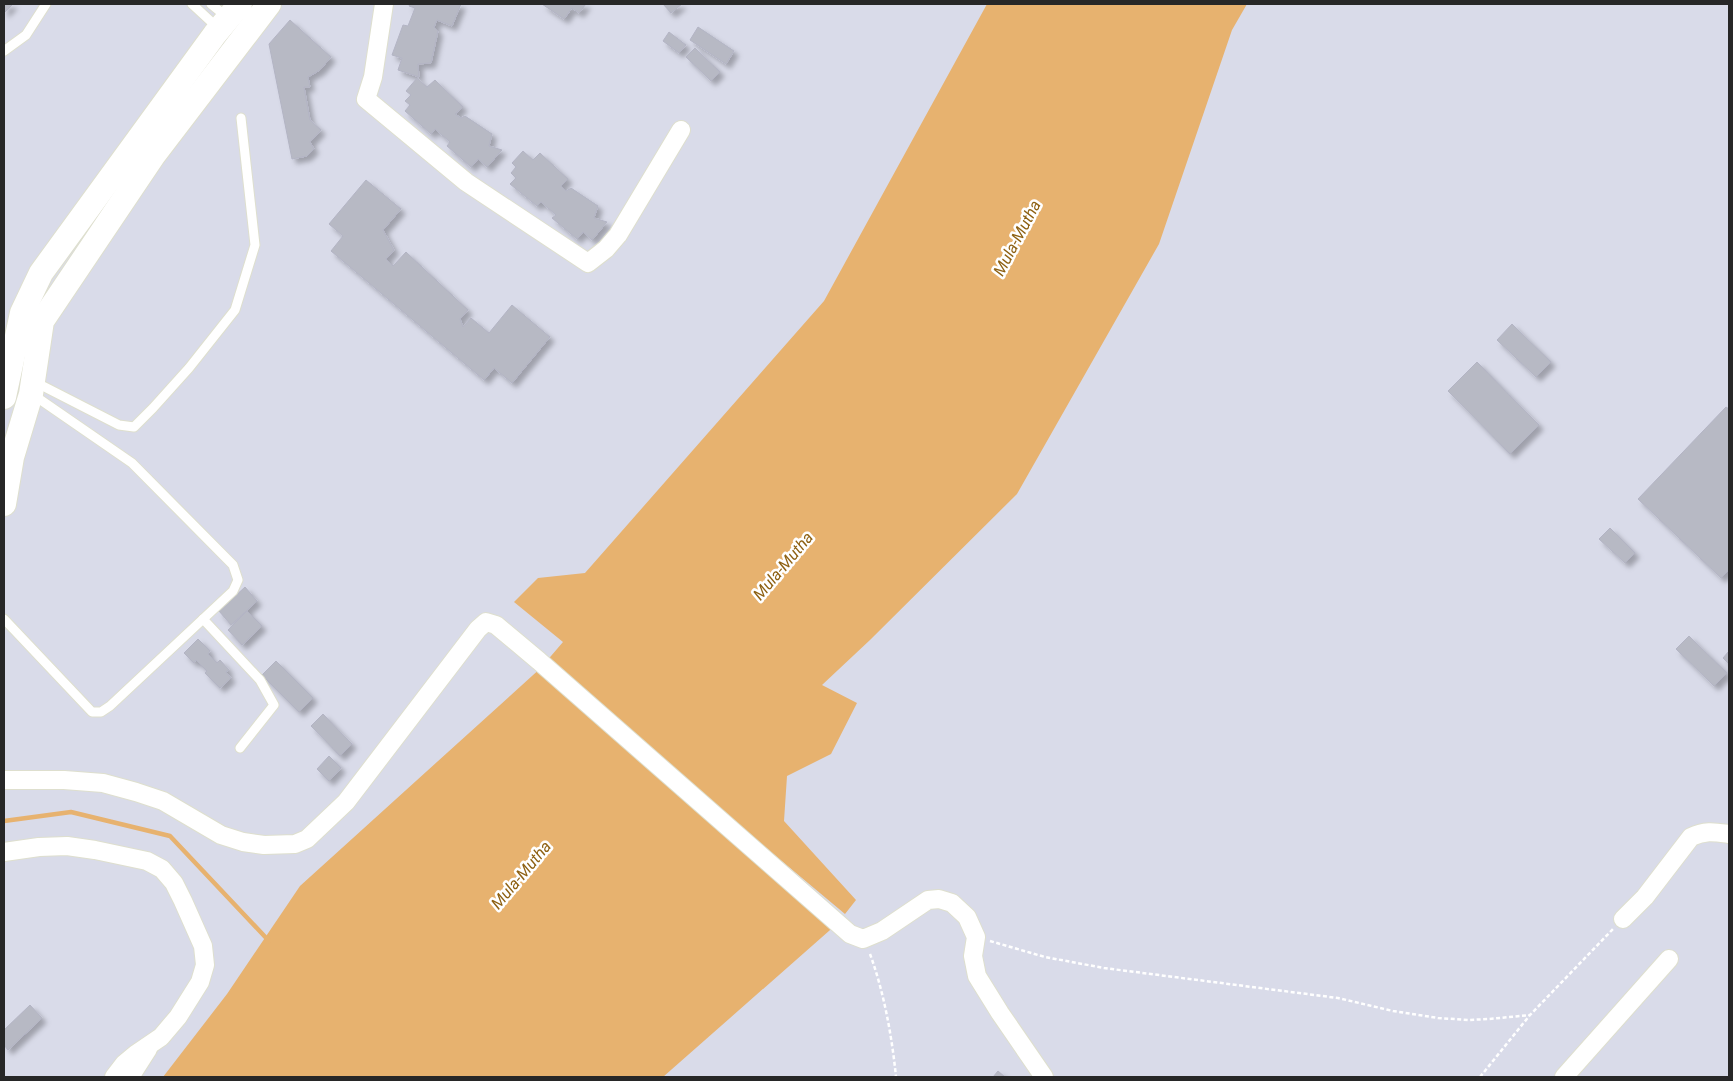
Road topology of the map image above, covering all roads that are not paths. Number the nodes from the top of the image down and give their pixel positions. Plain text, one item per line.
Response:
1 (46, 4) edge
2 (192, 4) edge
3 (269, 4) edge
4 (384, 4) edge
5 (225, 14) edge
6 (4, 50) edge
7 (186, 74) junction
8 (205, 87) junction
9 (241, 118) dead end
10 (682, 130) dead end
11 (32, 387) junction
12 (4, 397) edge
13 (4, 504) edge
14 (203, 618) junction
15 (4, 619) edge
16 (240, 748) dead end
17 (4, 780) edge
18 (1729, 834) edge
19 (4, 852) edge
20 (1623, 919) road end
21 (1669, 959) dead end
22 (150, 1046) junction
23 (114, 1077) edge
24 (130, 1077) edge
25 (1044, 1077) edge
26 (1564, 1077) edge

1 - 6 lane
2 - 5 lane
3 - 8 main road
4 - 10 street
5 - 7 main road
7 - 8 main road
7 - 12 main road
8 - 11 main road
9 - 11 lane
11 - 13 main road
11 - 14 lane
14 - 15 lane
14 - 16 lane
17 - 25 street
18 - 20 street
19 - 22 street
21 - 26 street
22 - 23 street
22 - 24 street

